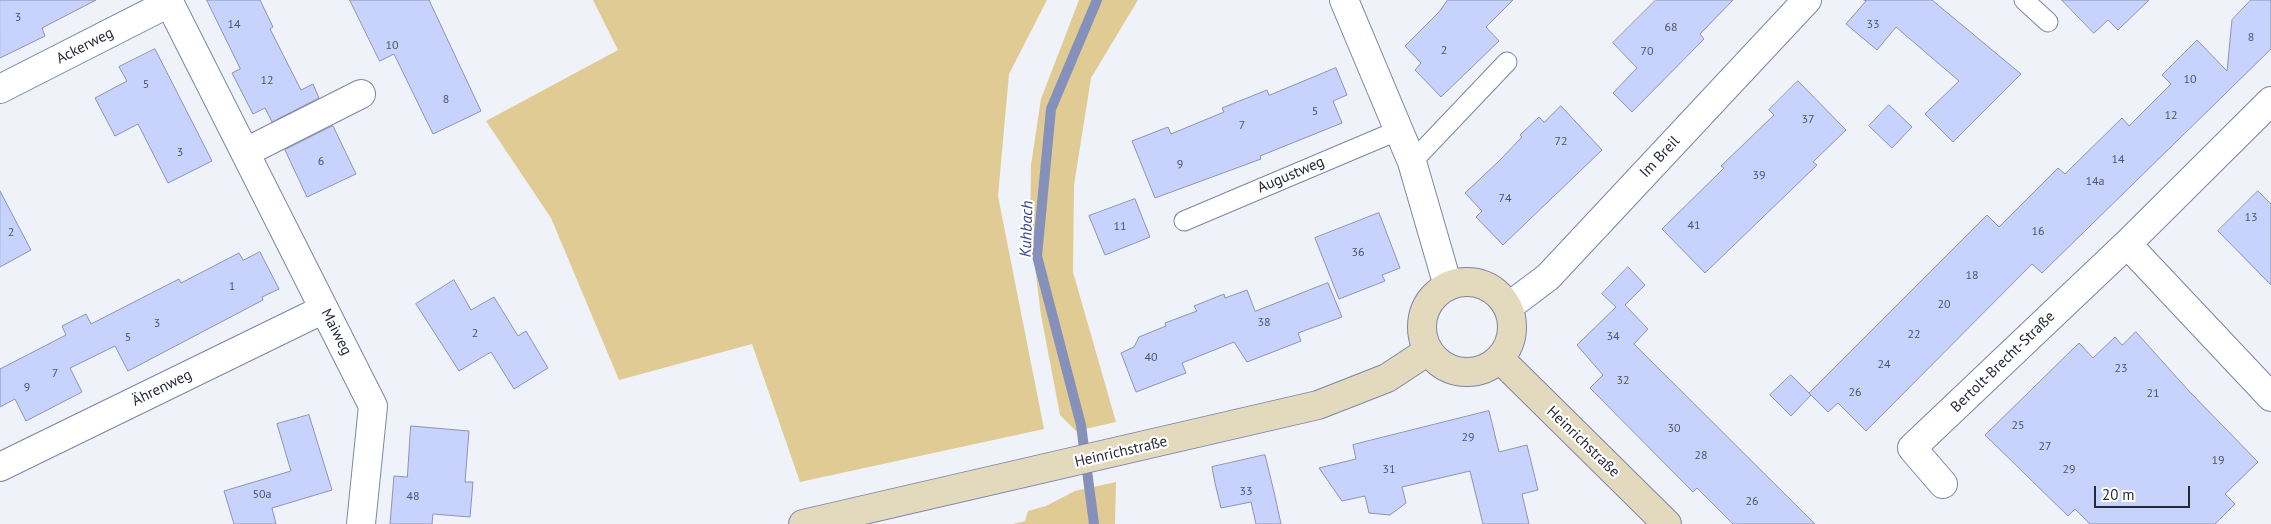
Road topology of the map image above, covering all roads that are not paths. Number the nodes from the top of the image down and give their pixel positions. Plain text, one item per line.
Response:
1 (1806, 0) edge
2 (2024, 0) edge
3 (169, 1) edge
4 (1348, 2) edge
5 (2048, 22) dead end
6 (1507, 62) dead end
7 (0, 90) edge
8 (362, 94) dead end
9 (2271, 101) edge
10 (1399, 130) junction
11 (246, 152) junction
12 (1412, 162) junction
13 (1184, 220) dead end
14 (2127, 244) junction
15 (1448, 286) junction
16 (1508, 307) junction
17 (324, 309) junction
18 (1428, 351) junction
19 (1500, 360) junction
20 (2271, 396) edge
21 (0, 467) edge
22 (1943, 484) dead end
23 (361, 524) edge
24 (803, 524) edge
25 (1667, 524) edge

1 - 16 street, Im Breil
2 - 5 lane
3 - 7 street, Ackerweg
3 - 11 street, Maiweg
4 - 10 street
6 - 12 lane
8 - 11 street
9 - 14 street, Bertolt-Brecht-Straße
10 - 12 street
10 - 13 lane, Augustweg
11 - 17 street, Maiweg
12 - 15 street
14 - 20 street
14 - 22 street, Bertolt-Brecht-Straße
15 - 16 street
15 - 18 street
16 - 19 street
17 - 21 street, Ährenweg
17 - 23 street, Maiweg
18 - 19 street
18 - 24 street, Heinrichstraße
19 - 25 street, Heinrichstraße

